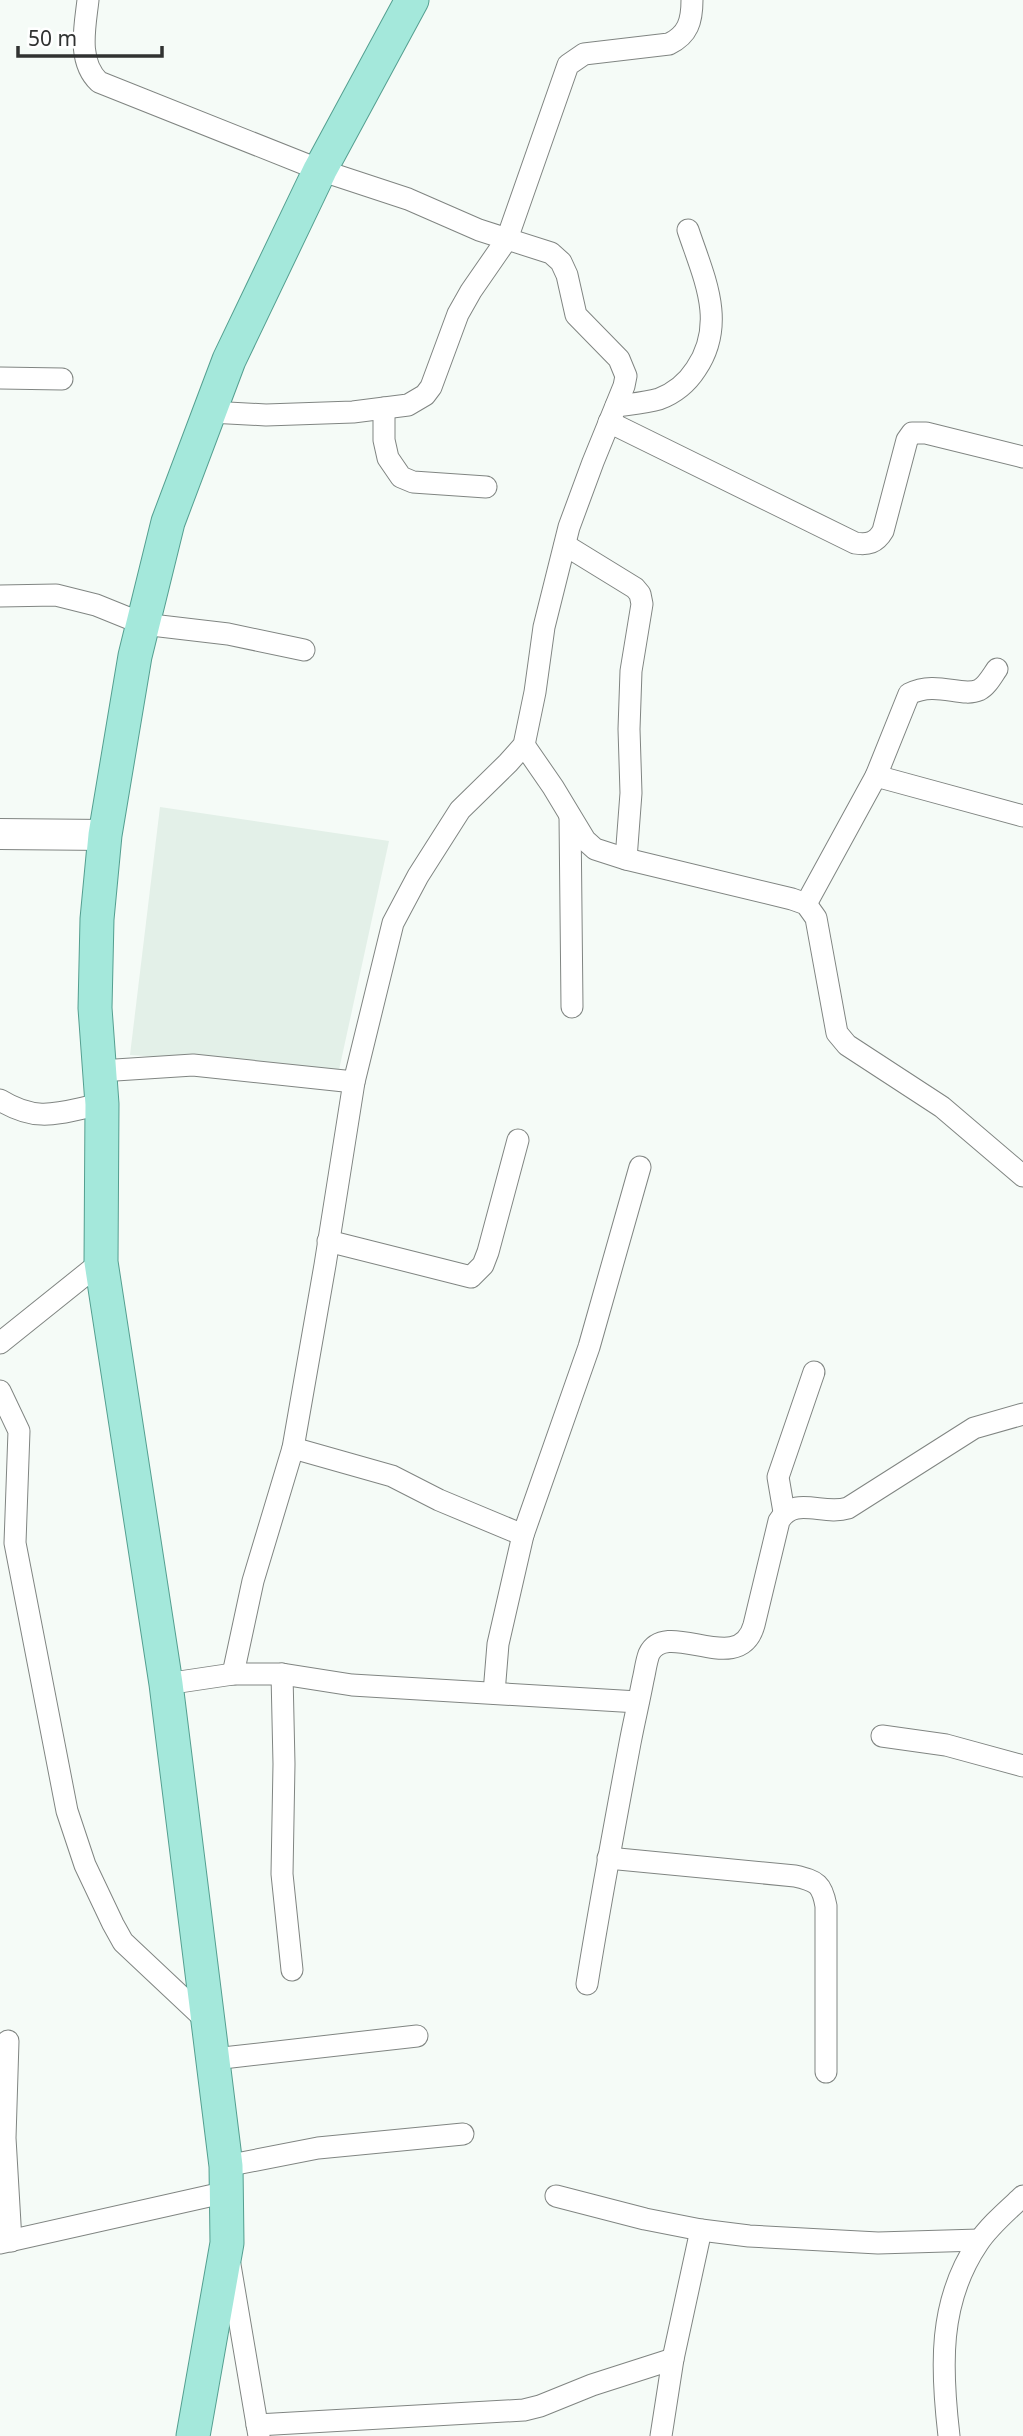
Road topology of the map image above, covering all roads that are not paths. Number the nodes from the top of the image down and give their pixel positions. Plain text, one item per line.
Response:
1 (88, 0) edge
2 (412, 0) edge
3 (692, 0) edge
4 (320, 170) junction
5 (688, 230) dead end
6 (508, 239) junction
7 (0, 379) edge
8 (62, 379) dead end
9 (384, 408) junction
10 (210, 412) junction
11 (613, 414) junction
12 (1023, 457) edge
13 (486, 487) dead end
14 (565, 545) junction
15 (0, 596) edge
16 (143, 624) junction
17 (304, 650) dead end
18 (997, 669) dead end
19 (524, 744) junction
20 (876, 776) junction
21 (570, 814) junction
22 (1023, 816) edge
23 (0, 834) edge
24 (105, 835) junction
25 (626, 859) junction
26 (806, 904) junction
27 (572, 1007) dead end
28 (100, 1071) junction
29 (354, 1082) junction
30 (0, 1100) edge
31 (102, 1104) junction
32 (518, 1140) dead end
33 (640, 1167) dead end
34 (1023, 1176) edge
35 (328, 1241) junction
36 (101, 1262) junction
37 (0, 1343) edge
38 (814, 1372) dead end
39 (0, 1391) edge
40 (1023, 1414) edge
41 (293, 1448) junction
42 (784, 1512) junction
43 (523, 1535) junction
44 (233, 1674) junction
45 (282, 1674) junction
46 (166, 1684) junction
47 (494, 1693) junction
48 (638, 1702) junction
49 (882, 1736) dead end
50 (1023, 1766) edge
51 (608, 1858) junction
52 (292, 1970) dead end
53 (587, 1984) dead end
54 (206, 2021) junction
55 (417, 2036) dead end
56 (8, 2042) dead end
57 (214, 2059) junction
58 (826, 2072) dead end
59 (463, 2134) dead end
60 (226, 2179) junction
61 (556, 2196) dead end
62 (1023, 2196) edge
63 (701, 2230) junction
64 (979, 2240) junction
65 (5, 2242) edge
66 (227, 2243) junction
67 (673, 2359) junction
68 (258, 2430) edge
69 (193, 2436) edge
70 (661, 2436) edge
71 (948, 2436) edge

1 - 4 street
2 - 4 main road
3 - 6 street
4 - 6 street
4 - 10 main road
5 - 11 street
6 - 9 street
6 - 11 street
7 - 8 street
9 - 10 street
9 - 13 street
10 - 16 main road
11 - 12 street
11 - 14 street
14 - 19 street
14 - 25 street
15 - 16 street
16 - 17 street
16 - 24 main road
18 - 20 street
19 - 21 street
19 - 29 street
20 - 22 street
20 - 26 street
21 - 25 street
21 - 27 street
23 - 24 street
24 - 28 main road
25 - 26 street
26 - 34 street
28 - 29 street
28 - 31 main road
29 - 35 street
30 - 31 street
31 - 36 main road
32 - 35 street
33 - 43 street
35 - 41 street
36 - 37 street
36 - 46 main road
38 - 42 street
39 - 54 street
40 - 42 street
41 - 43 street
41 - 44 street
42 - 48 street
43 - 47 street
44 - 45 street
44 - 46 street
45 - 47 street
45 - 52 street
46 - 54 main road
47 - 48 street
48 - 51 street
49 - 50 street
51 - 53 street
51 - 58 street
54 - 57 main road
55 - 57 street
56 - 65 street
57 - 60 main road
59 - 60 street
60 - 65 street
60 - 66 main road
61 - 63 street
62 - 64 street
63 - 64 street
63 - 67 street
64 - 71 street
66 - 68 street
66 - 69 main road
67 - 68 street
67 - 70 street

